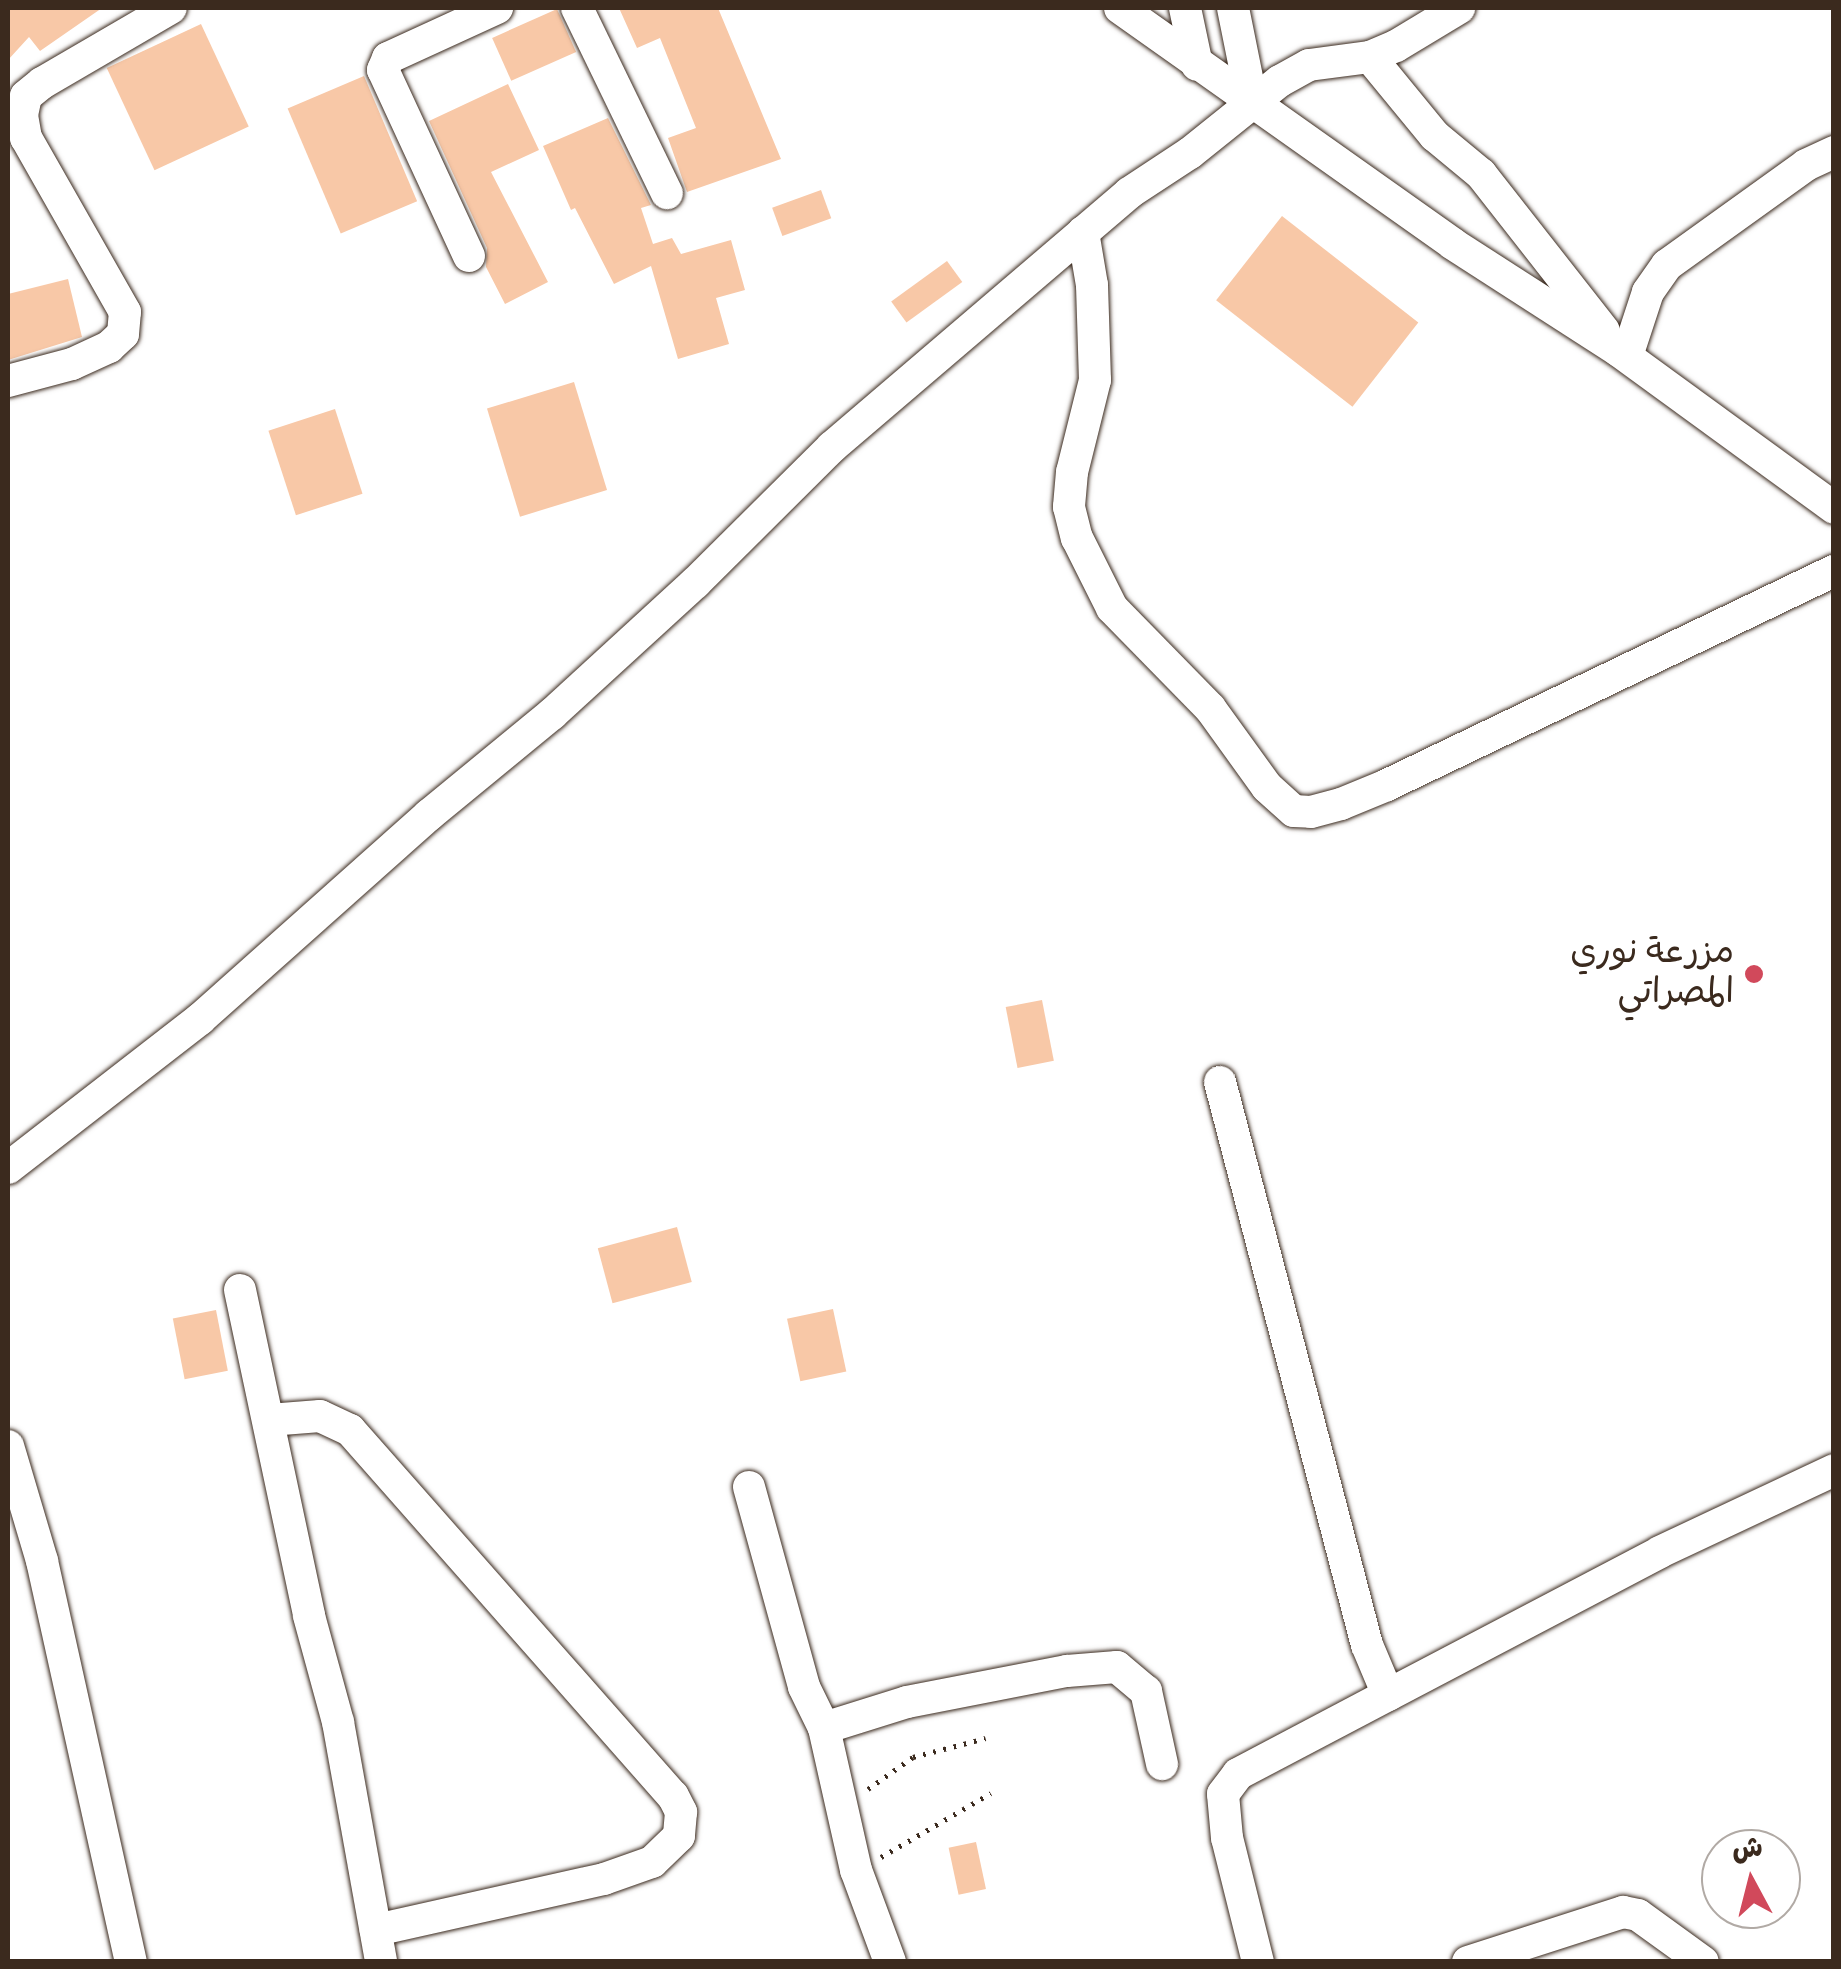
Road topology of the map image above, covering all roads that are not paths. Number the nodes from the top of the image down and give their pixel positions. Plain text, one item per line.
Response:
1 (171, 8) edge
2 (498, 8) edge
3 (577, 8) edge
4 (1120, 8) edge
5 (1186, 8) edge
6 (1233, 8) edge
7 (1459, 8) edge
8 (1370, 57) junction
9 (1197, 64) junction
10 (1252, 102) junction
11 (1834, 152) edge
12 (667, 193) dead end
13 (1083, 232) junction
14 (469, 256) dead end
15 (1623, 354) junction
16 (8, 381) edge
17 (1834, 508) edge
18 (1834, 571) edge
19 (1220, 1082) dead end
20 (8, 1168) edge
21 (240, 1290) dead end
22 (269, 1420) junction
23 (9, 1455) edge
24 (1834, 1470) edge
25 (749, 1487) dead end
26 (1388, 1695) junction
27 (824, 1728) junction
28 (1162, 1764) dead end
29 (378, 1946) edge
30 (131, 1962) edge
31 (890, 1962) edge
32 (1258, 1962) edge
33 (1468, 1962) edge
34 (1704, 1962) edge

1 - 16 street
2 - 14 street
3 - 12 street
4 - 9 street
5 - 9 street
6 - 10 street
7 - 8 street
8 - 10 street
8 - 15 street
9 - 10 street
10 - 13 street
10 - 15 street
11 - 15 street
13 - 18 street
13 - 20 street
15 - 17 street
19 - 26 street
21 - 22 street
22 - 29 street
22 - 29 street
23 - 30 street
24 - 26 street
25 - 27 street
26 - 32 street
27 - 28 street
27 - 31 street
33 - 34 street

